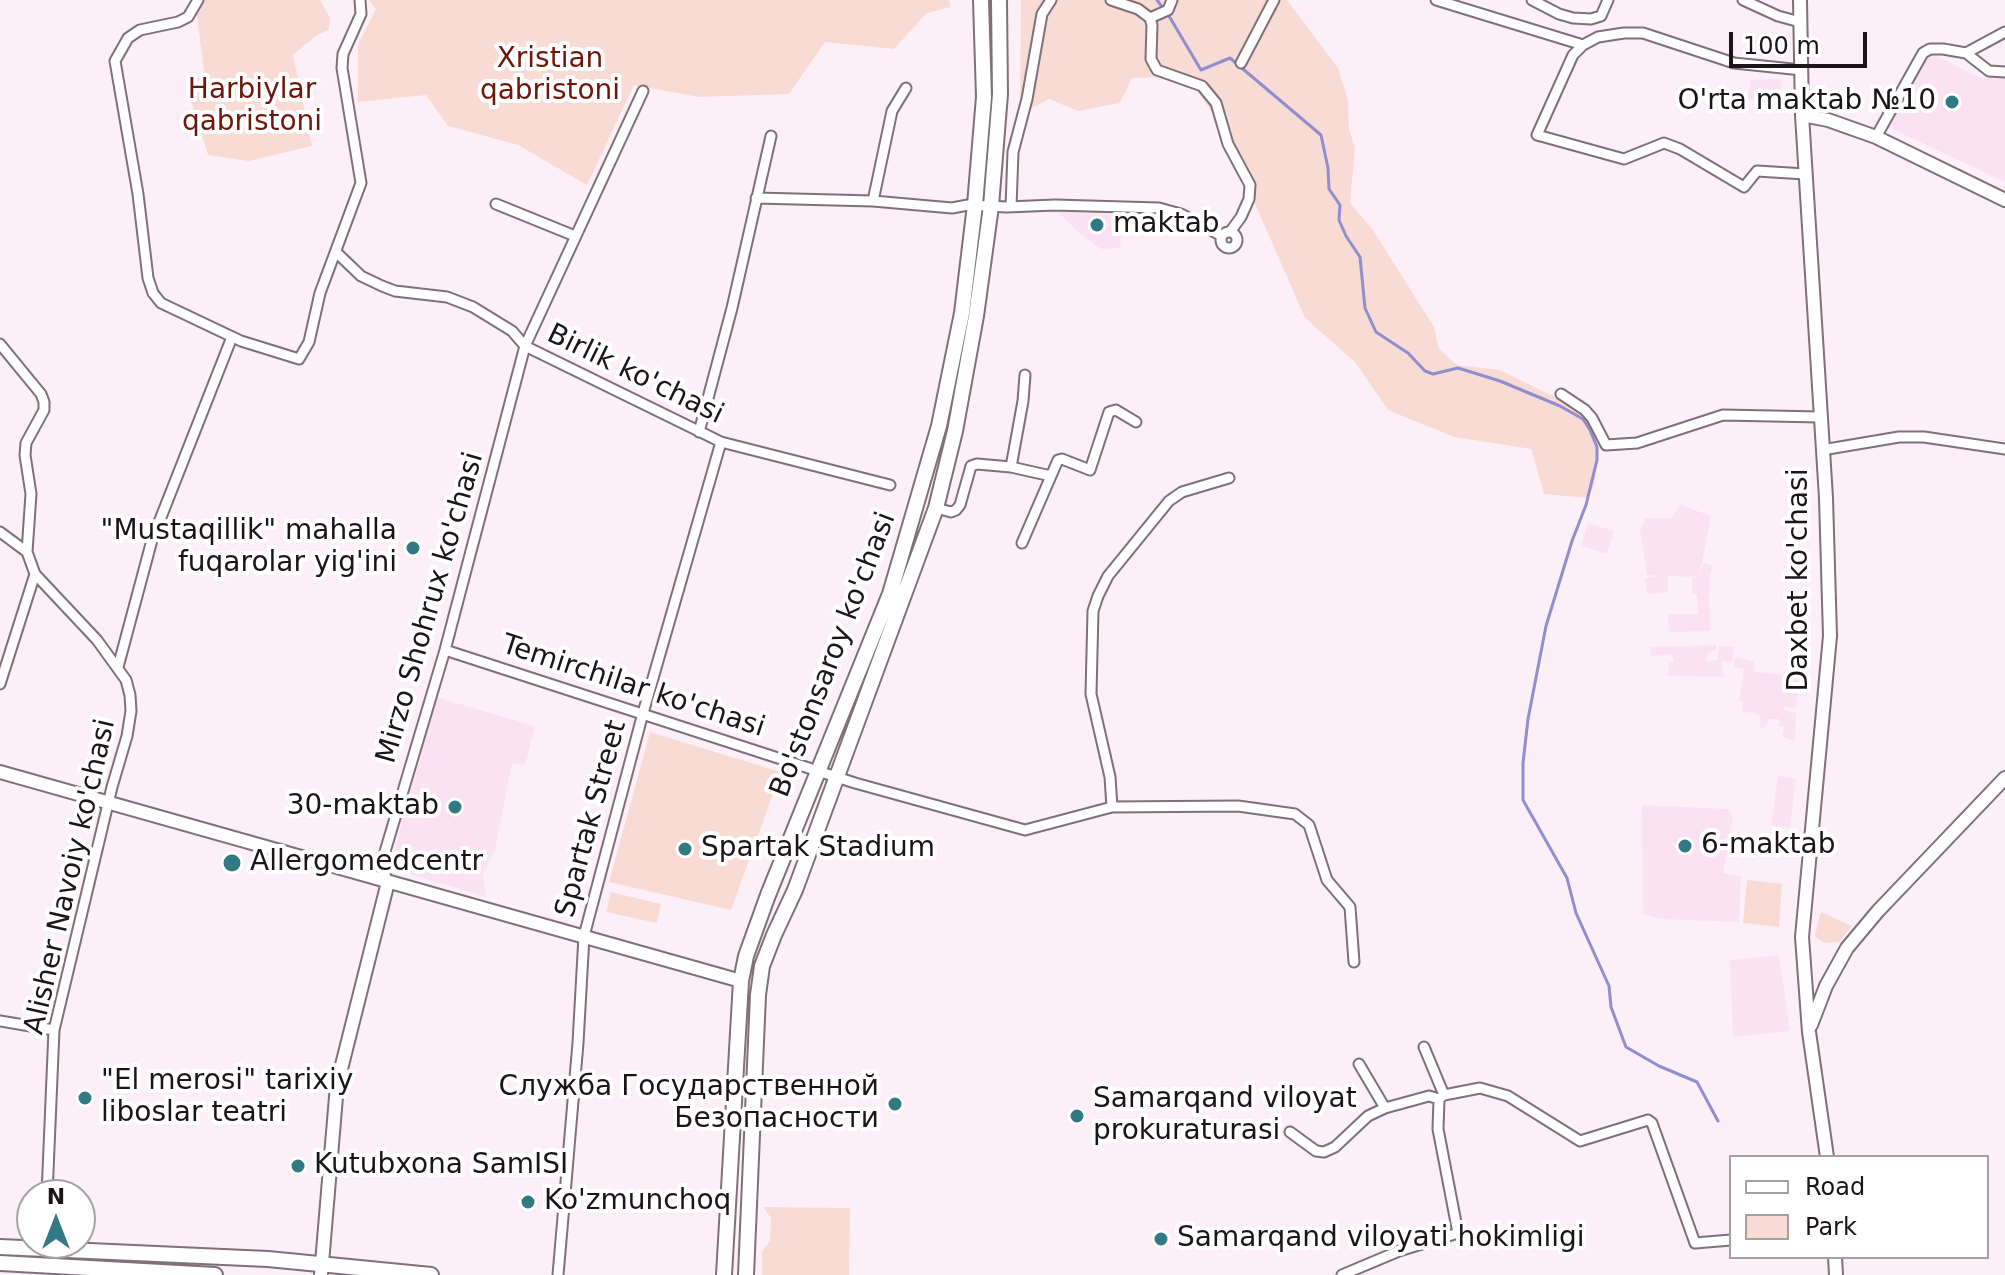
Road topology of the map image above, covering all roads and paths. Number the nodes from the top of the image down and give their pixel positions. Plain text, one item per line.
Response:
1 (198, 0) edge
2 (360, 0) edge
3 (981, 0) edge
4 (999, 0) edge
5 (1051, 0) edge
6 (1111, 0) edge
7 (1172, 0) edge
8 (1274, 0) edge
9 (1436, 0) edge
10 (1532, 0) edge
11 (1608, 0) edge
12 (1743, 0) edge
13 (1800, 0) edge
14 (1150, 18) junction
15 (1800, 22) junction
16 (2005, 32) edge
17 (1585, 44) junction
18 (1966, 53) junction
19 (1241, 63) dead end
20 (1802, 70) junction
21 (2005, 72) edge
22 (906, 88) dead end
23 (643, 91) dead end
24 (1802, 115) junction
25 (771, 136) dead end
26 (1876, 137) junction
27 (1805, 174) junction
28 (756, 198) junction
29 (2005, 200) edge
30 (873, 201) junction
31 (496, 204) dead end
32 (975, 205) junction
33 (991, 206) junction
34 (1011, 207) junction
35 (575, 236) junction
36 (336, 252) junction
37 (232, 337) junction
38 (0, 344) edge
39 (525, 346) junction
40 (1025, 375) dead end
41 (1561, 394) dead end
42 (1820, 417) junction
43 (1136, 422) dead end
44 (699, 432) junction
45 (721, 442) junction
46 (2005, 449) edge
47 (1822, 450) junction
48 (1011, 467) junction
49 (1051, 476) junction
50 (1229, 478) dead end
51 (890, 485) dead end
52 (936, 508) junction
53 (0, 532) edge
54 (1022, 543) dead end
55 (27, 552) junction
56 (35, 574) junction
57 (445, 650) junction
58 (118, 667) junction
59 (0, 684) edge
60 (643, 713) junction
61 (814, 768) junction
62 (0, 772) edge
63 (835, 776) junction
64 (2005, 778) edge
65 (109, 801) junction
66 (1112, 807) junction
67 (388, 882) junction
68 (584, 936) junction
69 (1354, 962) dead end
70 (741, 981) junction
71 (0, 1021) edge
72 (54, 1030) junction
73 (1809, 1032) junction
74 (1424, 1047) dead end
75 (1359, 1064) dead end
76 (1442, 1097) junction
77 (1385, 1108) junction
78 (1290, 1132) dead end
79 (1827, 1155) edge
80 (48, 1179) edge
81 (1729, 1240) edge
82 (96, 1249) edge
83 (0, 1263) edge
84 (322, 1270) edge
85 (215, 1275) edge
86 (431, 1275) edge
87 (558, 1275) edge
88 (724, 1275) edge
89 (746, 1275) edge
90 (1342, 1275) edge

1 - 37 street
2 - 36 street
3 - 32 main road, Bo'stonsaroy ko'chasi
4 - 33 main road, Bo'stonsaroy ko'chasi
5 - 34 street
6 - 14 street
7 - 14 street
8 - 19 street
9 - 17 street
10 - 11 street
12 - 15 street
13 - 15 main road, Daxbet ko'chasi
14 - 34 street
15 - 20 main road, Daxbet ko'chasi
16 - 18 street
17 - 20 street
17 - 27 street
18 - 21 street
18 - 26 street
20 - 24 main road, Daxbet ko'chasi
22 - 30 street
23 - 35 street, Mirzo Shohrux ko'chasi
24 - 26 main road
24 - 27 main road, Daxbet ko'chasi
25 - 28 street
26 - 29 main road
27 - 42 main road, Daxbet ko'chasi
28 - 30 street
28 - 44 street
30 - 32 street
31 - 35 street
32 - 33 street
32 - 61 main road, Bo'stonsaroy ko'chasi
33 - 34 street
33 - 52 main road, Bo'stonsaroy ko'chasi
35 - 39 street, Mirzo Shohrux ko'chasi
36 - 37 street
36 - 39 street, Birlik ko'chasi
37 - 58 street
38 - 55 street
39 - 44 street, Birlik ko'chasi
39 - 57 street, Mirzo Shohrux ko'chasi
40 - 48 street
41 - 42 street
42 - 47 main road, Daxbet ko'chasi
43 - 49 street
44 - 45 street, Birlik ko'chasi
45 - 51 street, Birlik ko'chasi
45 - 60 street, Spartak Street
46 - 47 street
47 - 73 main road, Daxbet ko'chasi
48 - 49 street
48 - 52 street
49 - 54 street
50 - 66 street
52 - 63 main road, Bo'stonsaroy ko'chasi
53 - 55 street
55 - 56 street
56 - 58 street
56 - 59 street
57 - 60 street, Temirchilar ko'chasi
57 - 67 street, Mirzo Shohrux ko'chasi
58 - 65 street, Alisher Navoiy ko'chasi
60 - 61 street, Temirchilar ko'chasi
60 - 68 street, Spartak Street
61 - 63 street, Temirchilar ko'chasi
61 - 70 main road, Bo'stonsaroy ko'chasi
62 - 65 main road
63 - 66 street, Temirchilar ko'chasi
63 - 89 main road, Bo'stonsaroy ko'chasi
64 - 73 main road
65 - 67 main road
65 - 72 street, Alisher Navoiy ko'chasi
66 - 69 street, Temirchilar ko'chasi
67 - 68 main road
67 - 84 main road
68 - 70 main road
68 - 87 street, Spartak Street
70 - 88 main road, Bo'stonsaroy ko'chasi
71 - 72 street
72 - 80 street, Alisher Navoiy ko'chasi
73 - 79 main road, Daxbet ko'chasi
74 - 76 street
75 - 77 street
76 - 77 street
76 - 81 street
76 - 90 street
77 - 78 street
82 - 84 main road
83 - 85 main road
84 - 86 main road

